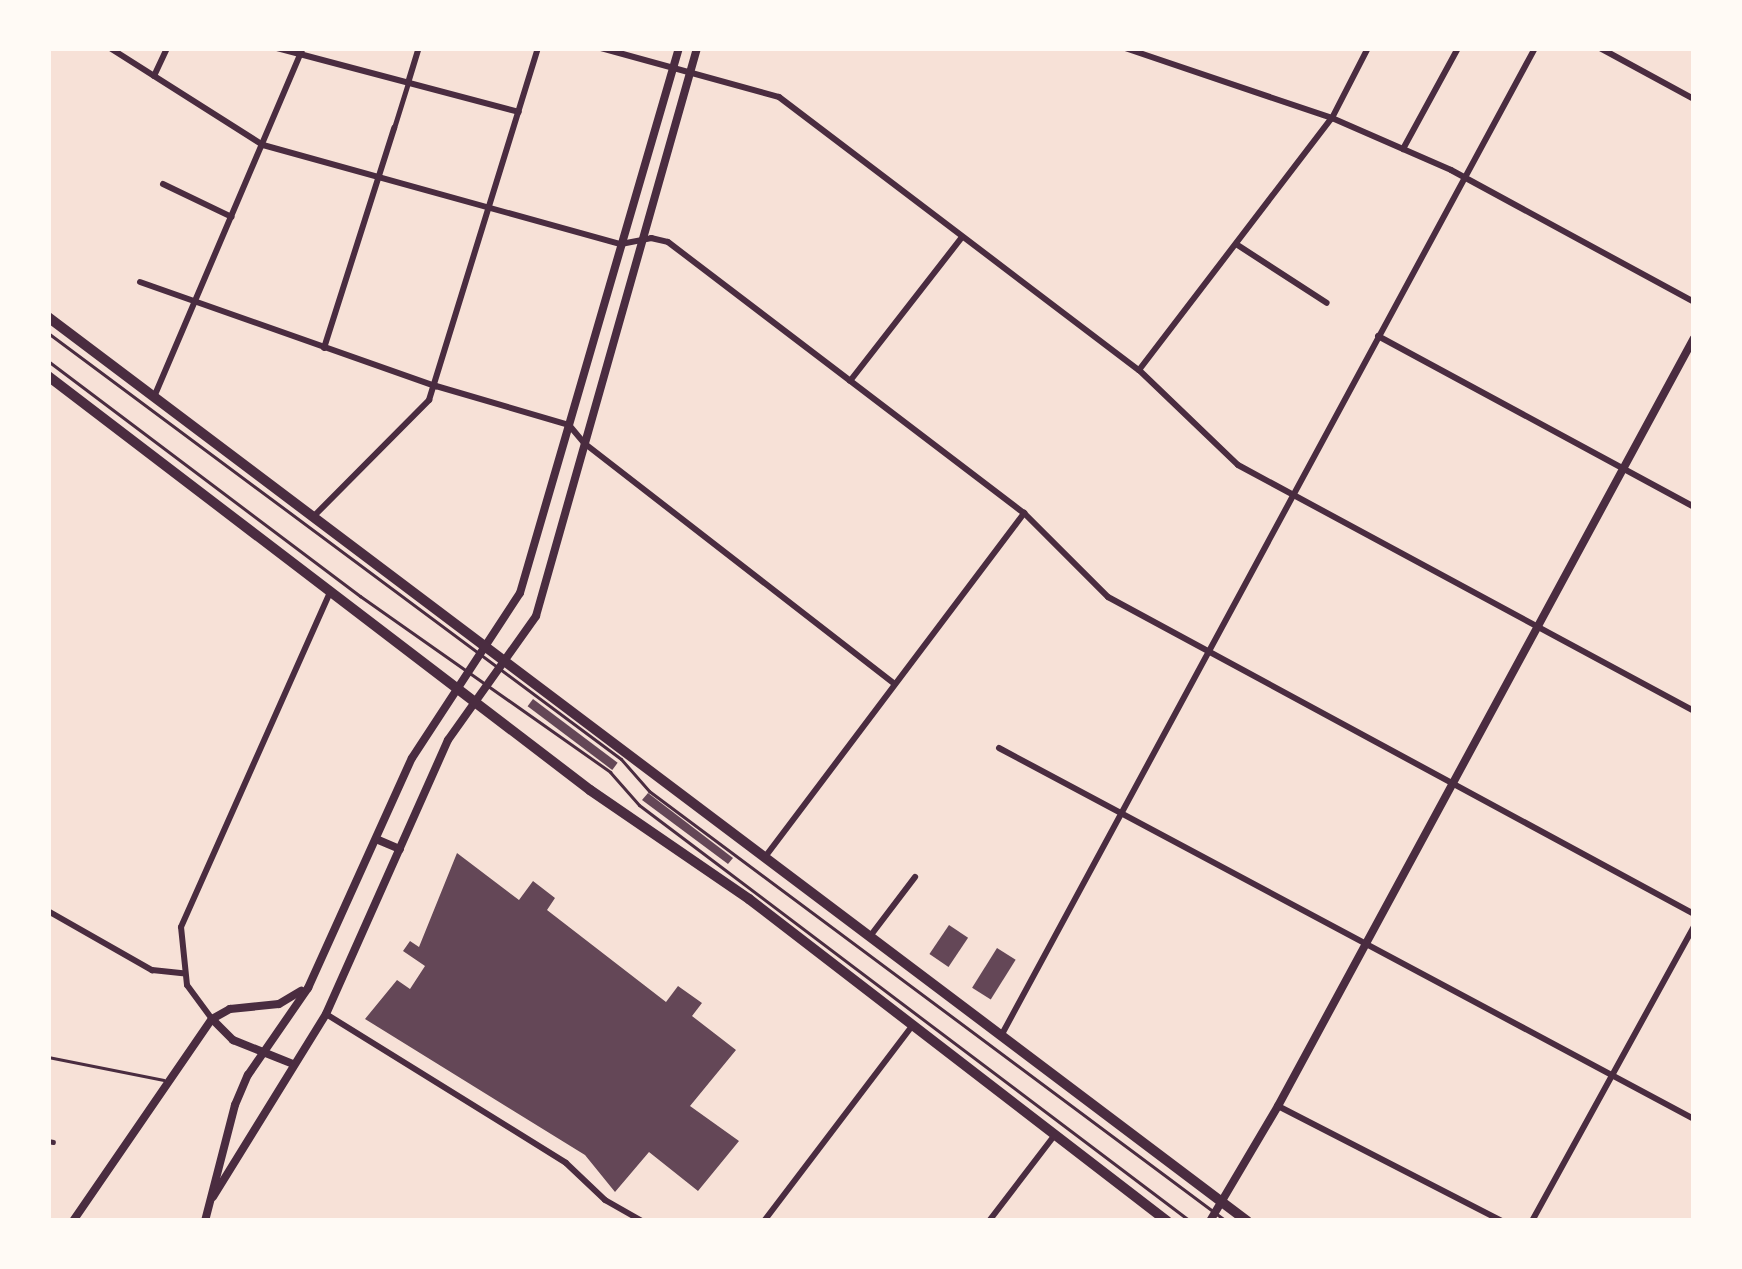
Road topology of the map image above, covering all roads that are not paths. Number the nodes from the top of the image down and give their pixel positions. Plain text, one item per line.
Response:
1 (110, 48) edge
2 (167, 48) edge
3 (277, 48) edge
4 (419, 48) edge
5 (538, 48) edge
6 (601, 48) edge
7 (679, 48) edge
8 (697, 48) edge
9 (1125, 48) edge
10 (1368, 48) edge
11 (1457, 48) edge
12 (1535, 48) edge
13 (1600, 48) edge
14 (302, 51) edge
15 (673, 70) junction
16 (689, 74) junction
17 (154, 76) junction
18 (408, 83) junction
19 (1694, 99) edge
20 (519, 112) junction
21 (1332, 118) junction
22 (394, 128) joint
23 (263, 145) junction
24 (1403, 149) junction
25 (378, 177) junction
26 (1465, 178) junction
27 (163, 184) dead end
28 (491, 208) junction
29 (232, 217) junction
30 (962, 236) junction
31 (643, 238) junction
32 (621, 244) junction
33 (1236, 244) junction
34 (140, 282) dead end
35 (1694, 302) edge
36 (1327, 303) dead end
37 (195, 305) junction
38 (48, 316) edge
39 (48, 333) edge
40 (1378, 336) junction
41 (1694, 338) edge
42 (324, 348) junction
43 (48, 361) edge
44 (1139, 370) junction
45 (48, 376) edge
46 (850, 381) junction
47 (436, 386) junction
48 (154, 397) junction
49 (569, 424) junction
50 (584, 443) junction
51 (1623, 469) junction
52 (1292, 494) junction
53 (1694, 507) edge
54 (1024, 513) junction
55 (314, 518) junction
56 (331, 591) junction
57 (1538, 627) junction
58 (1206, 652) junction
59 (481, 657) junction
60 (500, 671) junction
61 (468, 675) junction
62 (896, 684) junction
63 (460, 686) junction
64 (487, 688) junction
65 (478, 700) junction
66 (1694, 711) edge
67 (999, 748) dead end
68 (1453, 785) junction
69 (1121, 811) junction
70 (376, 838) junction
71 (400, 849) junction
72 (765, 857) junction
73 (915, 877) dead end
74 (48, 910) edge
75 (1694, 914) edge
76 (1694, 926) edge
77 (869, 938) junction
78 (1366, 945) junction
79 (184, 973) junction
80 (308, 988) junction
81 (326, 1014) junction
82 (212, 1019) junction
83 (911, 1027) junction
84 (1001, 1036) junction
85 (264, 1052) junction
86 (48, 1057) edge
87 (294, 1064) junction
88 (1612, 1075) junction
89 (169, 1081) junction
90 (1278, 1106) junction
91 (1694, 1120) edge
92 (1054, 1136) junction
93 (209, 1203) junction
94 (1215, 1212) edge
95 (73, 1221) edge
96 (205, 1221) edge
97 (643, 1221) edge
98 (764, 1221) edge
99 (989, 1221) edge
100 (1167, 1221) edge
101 (1190, 1221) edge
102 (1226, 1221) edge
103 (1247, 1221) edge
104 (1502, 1221) edge
105 (1532, 1221) edge

1 - 17 street
2 - 17 street
3 - 14 street
4 - 18 street
5 - 20 street
6 - 15 street
7 - 15 street
8 - 16 street
9 - 21 street
10 - 21 street
11 - 24 street
12 - 26 street
13 - 19 street
14 - 18 street
14 - 23 street
15 - 16 street
15 - 32 street
16 - 30 street
16 - 31 street
17 - 23 street
18 - 20 street
18 - 22 street
20 - 28 street
21 - 24 street
21 - 33 street
22 - 25 street
23 - 25 street
23 - 29 street
24 - 26 street
25 - 28 street
25 - 42 street
26 - 35 street
26 - 40 street
27 - 29 street
28 - 32 street
28 - 47 street
29 - 37 street
30 - 44 street
30 - 46 street
31 - 32 street
31 - 46 street
31 - 50 street
32 - 49 street
33 - 36 street
33 - 44 street
34 - 37 street
37 - 42 street
37 - 48 street
38 - 48 main road
39 - 59 lane
40 - 51 street
40 - 52 street
41 - 51 street
42 - 47 street
43 - 61 lane
44 - 52 street
45 - 56 main road
46 - 54 street
47 - 49 street
47 - 55 street
48 - 55 main road
49 - 50 street
49 - 59 street
50 - 60 street
50 - 62 street
51 - 53 street
51 - 57 street
52 - 57 street
52 - 58 street
54 - 58 street
54 - 62 street
55 - 59 main road
56 - 63 main road
56 - 79 street
57 - 66 street
57 - 68 street
58 - 68 street
58 - 69 street
59 - 60 main road
59 - 61 street
60 - 64 street
60 - 72 main road
60 - 94 lane
61 - 63 street
61 - 64 lane
62 - 72 street
63 - 65 main road
63 - 70 street
64 - 65 street
64 - 101 lane
65 - 71 street
65 - 83 main road
67 - 69 street
68 - 75 street
68 - 78 street
69 - 78 street
69 - 84 street
70 - 71 street
70 - 80 street
71 - 81 street
72 - 77 main road
73 - 77 street
74 - 79 street
76 - 88 street
77 - 84 main road
78 - 88 street
78 - 90 street
79 - 82 street
80 - 82 street
80 - 85 street
81 - 87 street
81 - 97 street
82 - 85 street
82 - 89 street
83 - 92 main road
83 - 98 street
84 - 94 main road
85 - 87 street
85 - 93 street
86 - 89 lane
87 - 93 street
88 - 91 street
88 - 105 street
89 - 95 street
90 - 94 street
90 - 104 street
92 - 99 street
92 - 100 main road
93 - 96 street
94 - 102 lane
94 - 103 main road

